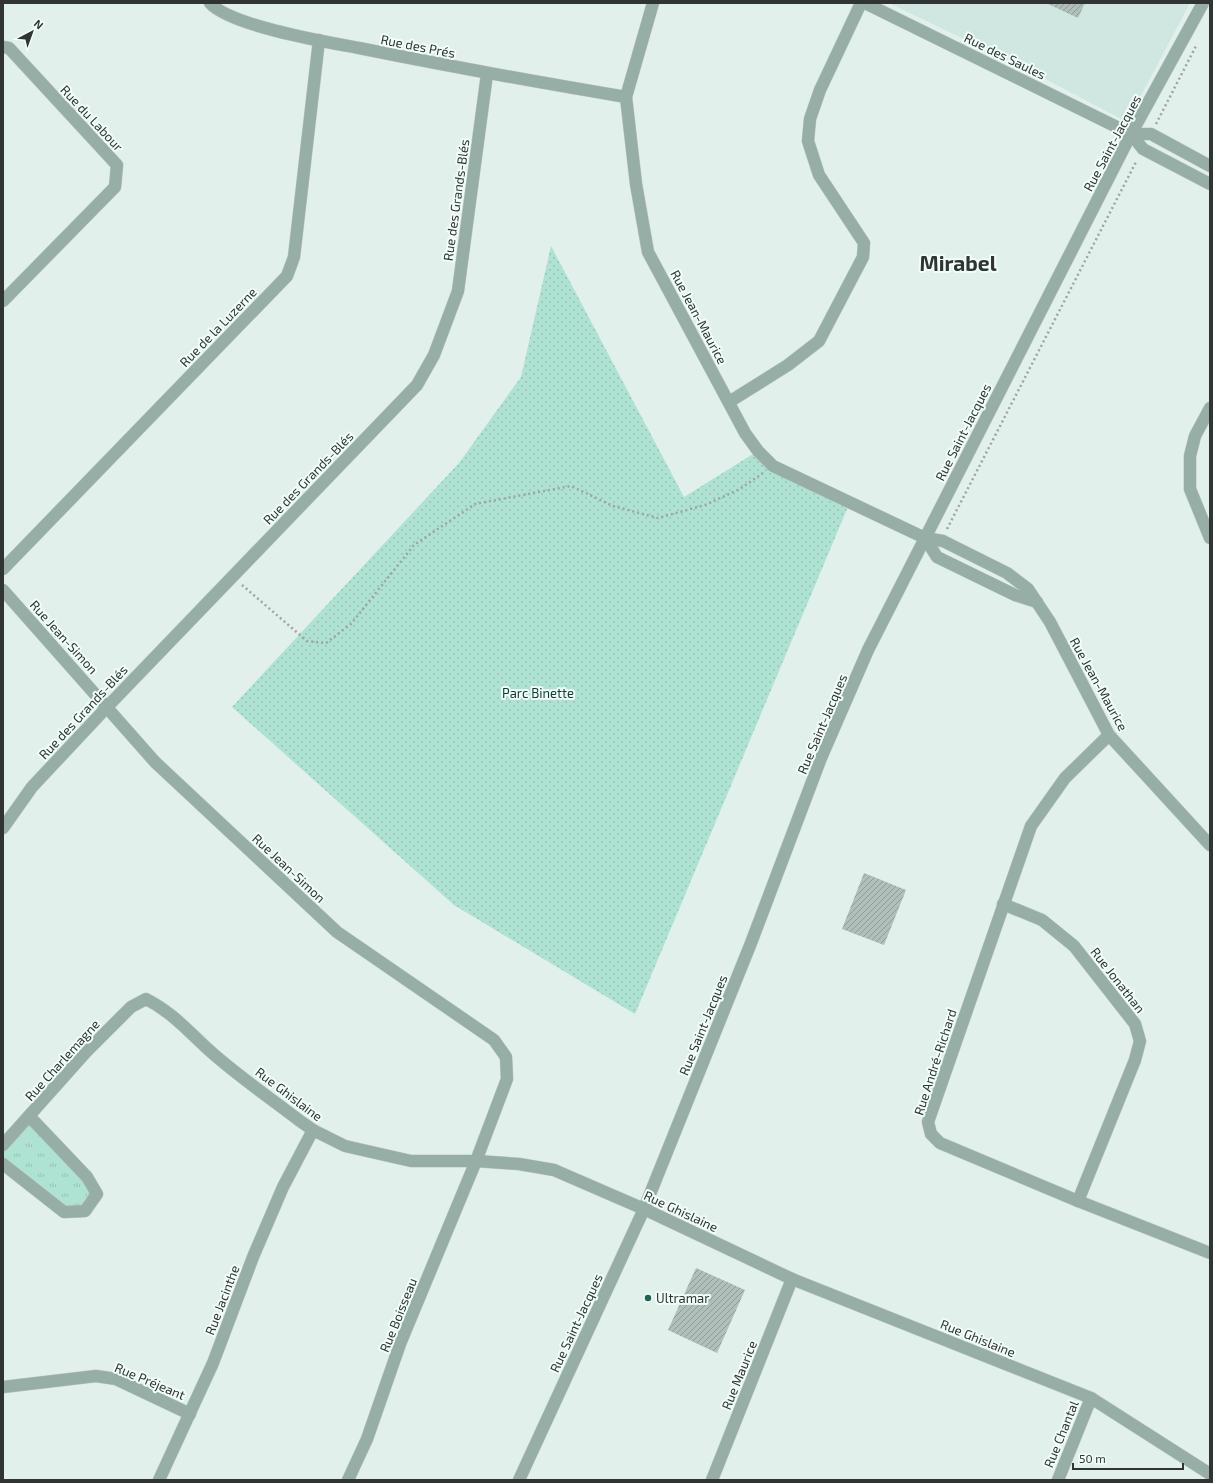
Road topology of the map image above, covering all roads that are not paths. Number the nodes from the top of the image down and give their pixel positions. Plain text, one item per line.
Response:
1 (210, 3) edge
2 (653, 3) edge
3 (861, 3) edge
4 (865, 3) edge
5 (1202, 3) edge
6 (318, 40) junction
7 (3, 47) edge
8 (487, 74) junction
9 (626, 97) junction
10 (1132, 134) junction
11 (1210, 166) edge
12 (1210, 184) edge
13 (3, 301) edge
14 (728, 402) junction
15 (1210, 408) edge
16 (925, 538) junction
17 (1210, 538) edge
18 (3, 569) edge
19 (3, 590) edge
20 (1037, 602) junction
21 (107, 707) junction
22 (1109, 735) junction
23 (3, 828) edge
24 (1210, 845) edge
25 (1003, 904) junction
26 (146, 999) joint
27 (29, 1116) junction
28 (313, 1130) junction
29 (3, 1145) edge
30 (476, 1161) junction
31 (3, 1164) edge
32 (1078, 1201) junction
33 (644, 1209) junction
34 (1210, 1253) edge
35 (792, 1279) junction
36 (3, 1387) edge
37 (1091, 1398) junction
38 (190, 1414) junction
39 (1210, 1474) edge
40 (159, 1480) edge
41 (348, 1480) edge
42 (520, 1480) edge
43 (712, 1480) edge
44 (1058, 1480) edge

1 - 6 street, Rue des Prés
2 - 9 street, Rue Jean-Maurice
3 - 14 street
4 - 10 street, Rue des Saules
5 - 10 street, Rue Saint-Jacques
6 - 8 street, Rue des Prés
6 - 18 street, Rue de la Luzerne
7 - 13 street, Rue du Labour
8 - 9 street, Rue des Prés
8 - 21 street, Rue des Grands-Blés
9 - 14 street, Rue Jean-Maurice
10 - 11 street, Rue des Saules
10 - 12 street, Rue des Saules
10 - 16 street, Rue Saint-Jacques
14 - 16 street, Rue Jean-Maurice
15 - 17 street
16 - 20 street, Rue Jean-Maurice
16 - 20 street
16 - 33 street, Rue Saint-Jacques
19 - 21 street, Rue Jean-Simon
20 - 22 street, Rue Jean-Maurice
21 - 23 street, Rue des Grands-Blés
21 - 30 street, Rue Jean-Simon
22 - 24 street, Rue Jean-Maurice
22 - 25 street, Rue André-Richard
25 - 32 street, Rue Jonathan
25 - 32 street, Rue André-Richard
26 - 27 street, Rue Charlemagne
26 - 28 street, Rue Ghislaine
27 - 29 street, Rue Charlemagne
27 - 31 street
28 - 30 street, Rue Ghislaine
28 - 38 street, Rue Jacinthe
30 - 33 street, Rue Ghislaine
30 - 41 street, Rue Boisseau
32 - 34 street, Rue André-Richard
33 - 35 street, Rue Ghislaine
33 - 42 street, Rue Saint-Jacques
35 - 37 street, Rue Ghislaine
35 - 43 street, Rue Maurice
36 - 38 street, Rue Préjeant
37 - 39 street, Rue Ghislaine
37 - 44 street, Rue Chantal
38 - 40 street, Rue Jacinthe

